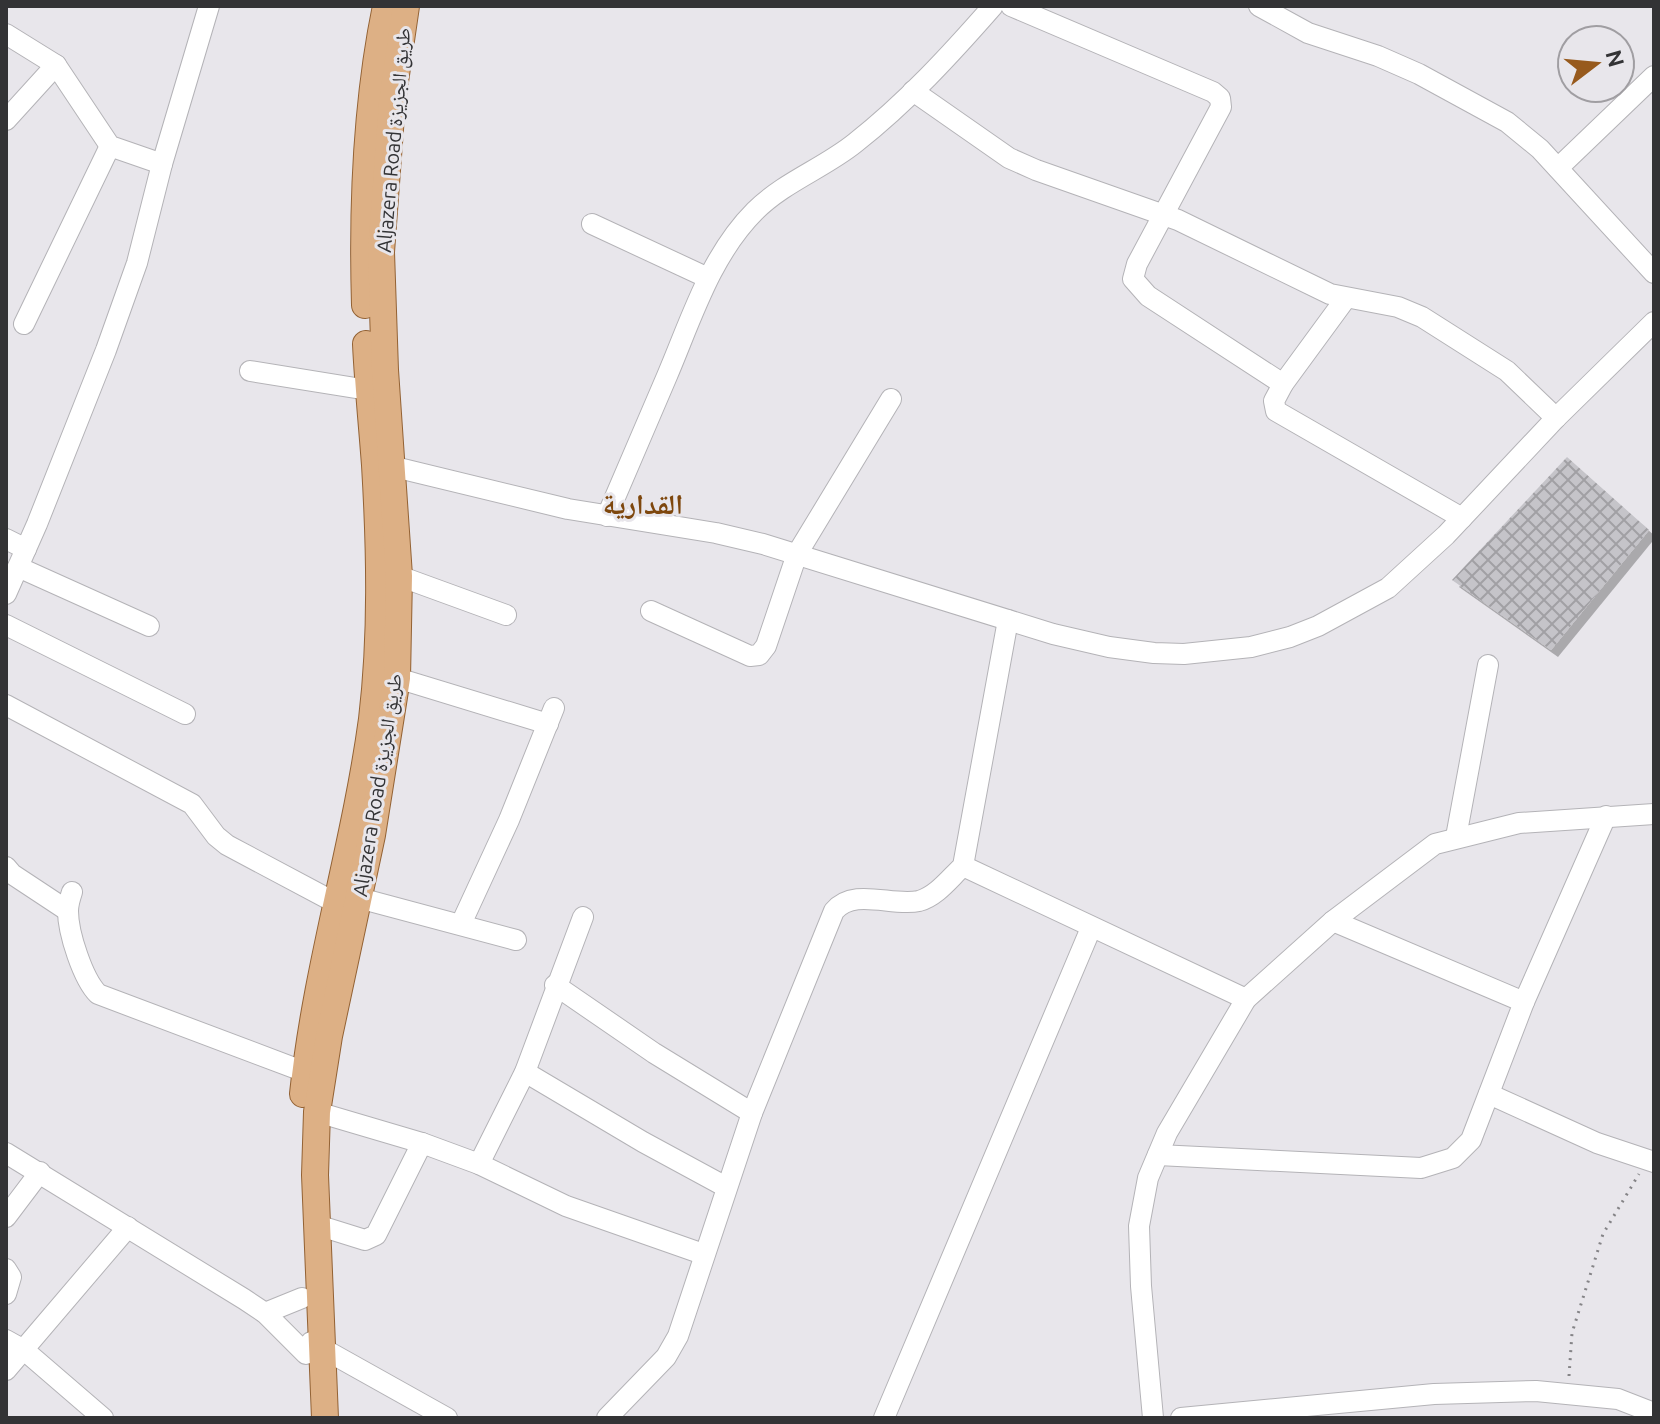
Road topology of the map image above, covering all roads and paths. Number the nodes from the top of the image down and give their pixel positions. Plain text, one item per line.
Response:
1 (209, 6) edge
2 (386, 6) edge
3 (406, 6) edge
4 (993, 6) edge
5 (1011, 6) edge
6 (1259, 6) edge
7 (6, 34) edge
8 (56, 65) junction
9 (1654, 76) edge
10 (913, 91) junction
11 (6, 120) edge
12 (110, 146) junction
13 (162, 164) junction
14 (1558, 168) junction
15 (1163, 216) junction
16 (592, 224) dead end
17 (1654, 273) edge
18 (708, 278) junction
19 (1346, 298) junction
20 (1654, 322) edge
21 (24, 324) dead end
22 (250, 371) dead end
23 (1283, 384) junction
24 (368, 390) junction
25 (891, 399) dead end
26 (1556, 418) junction
27 (384, 464) junction
28 (607, 516) junction
29 (1462, 518) junction
30 (6, 539) edge
31 (797, 554) junction
32 (22, 558) junction
33 (399, 576) junction
34 (6, 594) edge
35 (651, 611) dead end
36 (506, 615) dead end
37 (1008, 620) junction
38 (6, 625) edge
39 (149, 626) dead end
40 (1488, 665) dead end
41 (397, 678) junction
42 (6, 705) edge
43 (185, 714) dead end
44 (1654, 814) edge
45 (1606, 816) junction
46 (1456, 837) junction
47 (963, 866) junction
48 (8, 875) edge
49 (347, 900) junction
50 (583, 917) dead end
51 (1333, 921) junction
52 (461, 924) junction
53 (1091, 928) junction
54 (516, 940) dead end
55 (555, 985) junction
56 (1246, 999) junction
57 (1524, 1002) junction
58 (305, 1072) junction
59 (525, 1072) junction
60 (1489, 1094) junction
61 (317, 1112) junction
62 (752, 1113) junction
63 (422, 1143) junction
64 (6, 1153) edge
65 (1158, 1155) junction
66 (1650, 1161) edge
67 (479, 1164) junction
68 (40, 1172) junction
69 (726, 1187) junction
70 (6, 1217) edge
71 (317, 1225) junction
72 (128, 1227) junction
73 (703, 1254) junction
74 (6, 1269) edge
75 (6, 1294) edge
76 (302, 1298) junction
77 (265, 1313) junction
78 (15, 1345) edge
79 (311, 1346) junction
80 (6, 1370) edge
81 (1568, 1394) junction
82 (1615, 1409) edge
83 (1382, 1410) edge
84 (1654, 1413) edge
85 (103, 1418) edge
86 (309, 1418) edge
87 (325, 1418) edge
88 (447, 1418) edge
89 (607, 1418) edge
90 (884, 1418) edge
91 (1153, 1418) edge
92 (1181, 1418) edge

1 - 13 street
2 - 24 main road, Aljazera Road طريق الجزيزة
3 - 27 main road, Aljazera Road طريق الجزيزة
4 - 10 street
5 - 15 street
6 - 14 street
7 - 8 street
8 - 11 street
8 - 12 street
9 - 14 street
10 - 15 street
10 - 18 street
12 - 13 street
12 - 21 street
13 - 32 street
14 - 17 street
15 - 19 street
15 - 23 street
16 - 18 street
18 - 28 street
19 - 23 street
19 - 26 street
20 - 26 street
22 - 24 street
23 - 29 street
24 - 27 main road, Aljazera Road طريق الجزيزة
25 - 31 street
26 - 29 street
27 - 28 street
27 - 33 main road, Aljazera Road طريق الجزيزة
27 - 49 main road, Aljazera Road طريق الجزيزة
28 - 31 street
29 - 37 street
30 - 32 street
31 - 35 street
31 - 37 street
32 - 34 street
32 - 39 street
33 - 36 street
33 - 41 main road, Aljazera Road طريق الجزيزة
37 - 47 street
38 - 43 street
40 - 46 street
41 - 49 main road, Aljazera Road طريق الجزيزة
41 - 52 street
42 - 49 street
44 - 45 street
45 - 46 street
45 - 57 street
46 - 51 street
47 - 53 street
47 - 62 street
48 - 58 street
49 - 52 street
49 - 58 main road, Aljazera Road طريق الجزيزة
49 - 61 main road, Aljazera Road طريق الجزيزة
50 - 55 street
51 - 56 street
51 - 57 street
52 - 54 street
53 - 56 street
53 - 90 street
55 - 59 street
55 - 62 street
56 - 65 street
57 - 60 street
58 - 76 main road, Aljazera Road طريق الجزيزة
59 - 67 street
59 - 69 street
60 - 65 street
60 - 66 street
61 - 63 street
61 - 71 main road, Aljazera Road طريق الجزيزة
62 - 69 street
63 - 67 street
63 - 71 street
64 - 68 street
65 - 91 street
66 - 81 path
67 - 73 street
68 - 70 street
68 - 72 street
69 - 73 street
71 - 79 main road, Aljazera Road طريق الجزيزة
72 - 77 street
72 - 78 street
73 - 89 street
74 - 75 street
76 - 77 street
76 - 79 main road, Aljazera Road طريق الجزيزة
77 - 79 street
78 - 80 street
78 - 85 street
79 - 86 main road, Aljazera Road طريق الجزيزة
79 - 87 main road, Aljazera Road طريق الجزيزة
79 - 88 street
81 - 82 street
81 - 83 street
82 - 84 street
83 - 92 street

